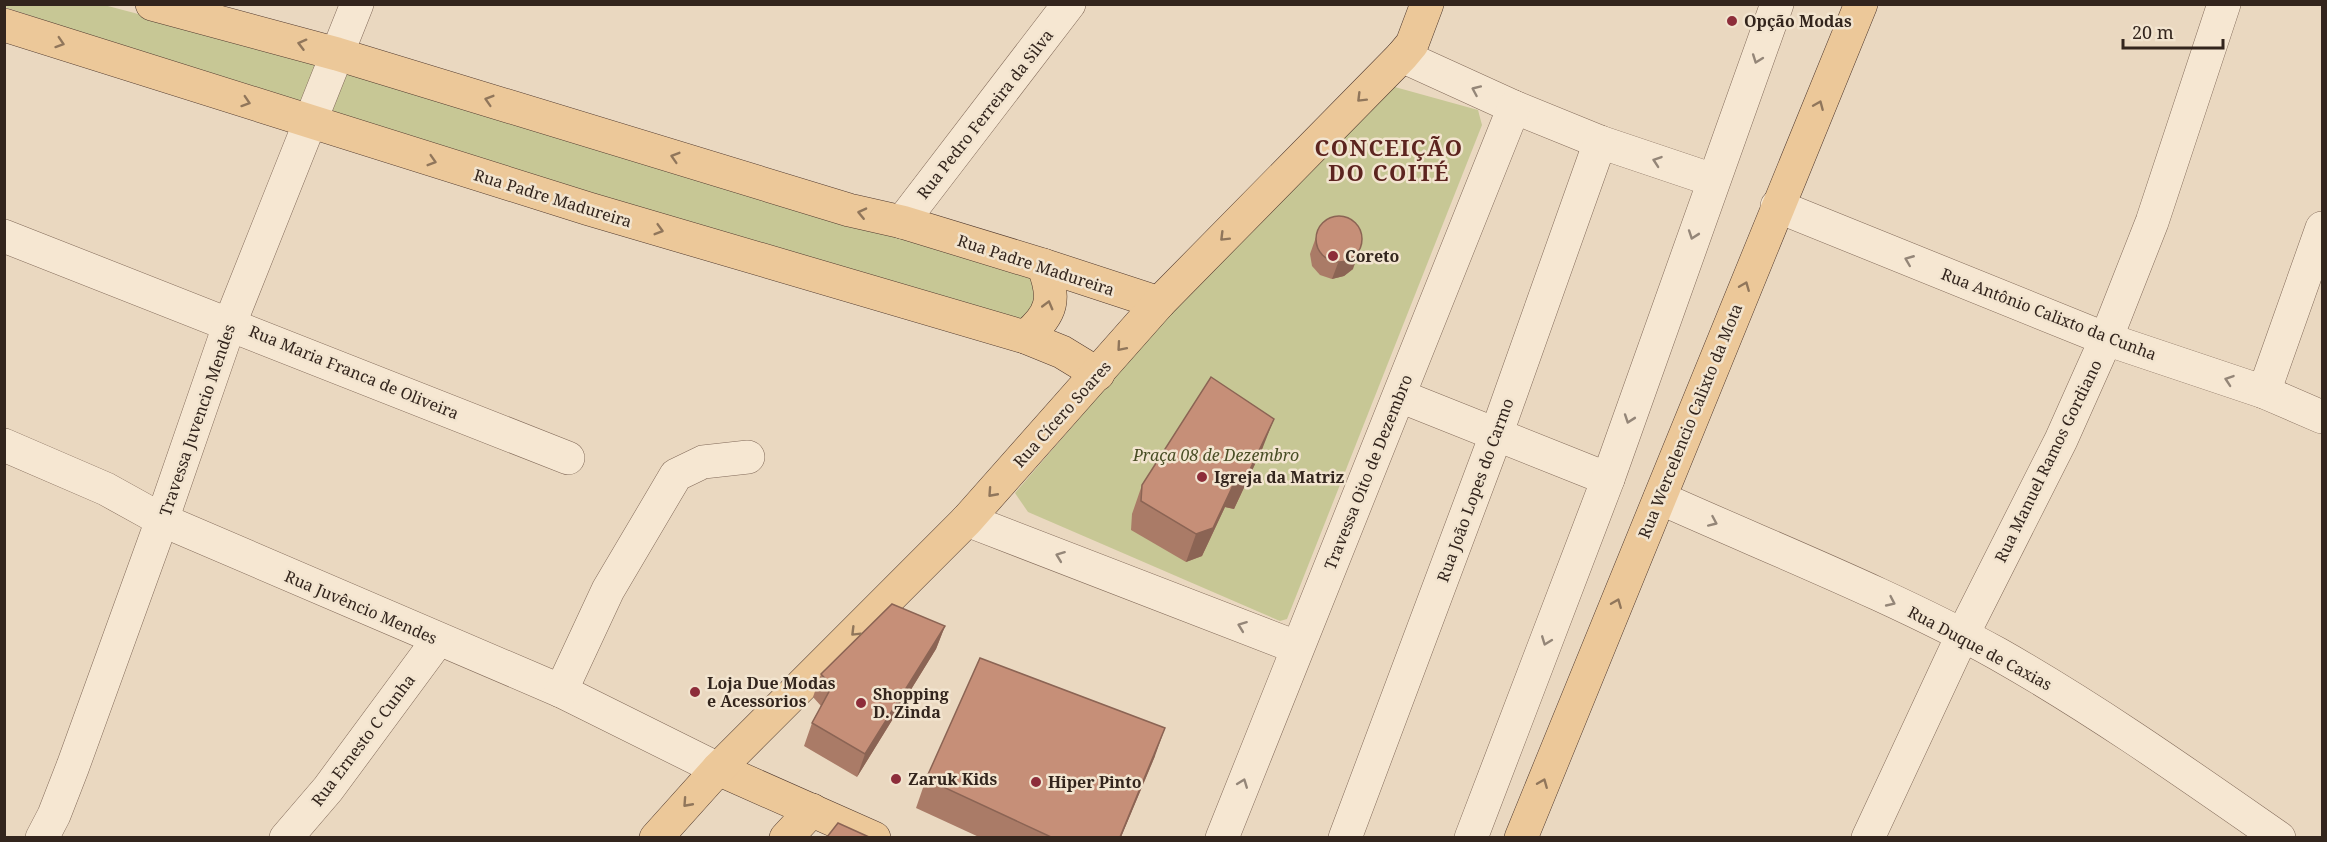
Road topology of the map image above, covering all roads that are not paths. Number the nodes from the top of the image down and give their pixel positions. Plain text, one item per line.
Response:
1 (152, 4) edge
2 (357, 4) edge
3 (1777, 4) edge
4 (1861, 4) edge
5 (2224, 4) edge
6 (1423, 6) edge
7 (1060, 8) edge
8 (4, 25) edge
9 (337, 54) junction
10 (1402, 56) junction
11 (1514, 107) junction
12 (310, 123) junction
13 (1600, 142) junction
14 (1713, 180) junction
15 (1777, 206) junction
16 (902, 222) junction
17 (2322, 228) edge
18 (4, 236) edge
19 (1043, 265) junction
20 (1159, 303) junction
21 (230, 323) junction
22 (1025, 337) junction
23 (2106, 339) junction
24 (1098, 374) junction
25 (2264, 392) junction
26 (1400, 396) junction
27 (2322, 417) edge
28 (1496, 435) junction
29 (4, 445) edge
30 (748, 457) dead end
31 (568, 458) dead end
32 (1608, 479) junction
33 (1660, 498) junction
34 (162, 520) junction
35 (967, 520) junction
36 (1962, 636) junction
37 (438, 640) junction
38 (1296, 647) junction
39 (561, 691) junction
40 (718, 769) junction
41 (812, 810) junction
42 (1871, 836) edge
43 (42, 837) edge
44 (286, 837) edge
45 (656, 837) edge
46 (662, 837) edge
47 (690, 837) edge
48 (786, 837) edge
49 (874, 837) edge
50 (1222, 837) edge
51 (1345, 837) edge
52 (1471, 837) edge
53 (1521, 837) edge
54 (2279, 837) edge

9 -> 1 main road, Rua Padre Madureira
2 - 9 street, Travessa Juvencio Mendes
3 -> 14 street
15 -> 4 main road, Rua Wercelencio Calixto da Mota
5 - 23 street, Rua Manuel Ramos Gordiano
6 - 10 main road, Rua Cícero Soares
7 - 16 street, Rua Pedro Ferreira da Silva
8 -> 12 main road, Rua Padre Madureira
9 - 12 street, Travessa Juvencio Mendes
16 -> 9 main road, Rua Padre Madureira
11 -> 10 street
10 -> 20 main road, Rua Cícero Soares
11 - 13 street
11 - 26 street, Travessa Oito de Dezembro
12 - 21 street, Travessa Juvencio Mendes
12 -> 22 main road, Rua Padre Madureira
14 -> 13 street
13 - 28 street, Rua João Lopes do Carmo
14 -> 32 street
23 -> 15 street, Rua Antônio Calixto da Cunha
33 -> 15 main road, Rua Wercelencio Calixto da Mota
16 - 19 main road, Rua Padre Madureira
17 - 25 street
18 - 21 street, Rua Maria Franca de Oliveira
19 - 20 main road, Rua Padre Madureira
22 -> 19 main road
20 -> 24 main road, Rua Cícero Soares
21 - 31 street, Rua Maria Franca de Oliveira
21 - 34 street, Travessa Juvencio Mendes
22 - 24 main road, Rua Padre Madureira
25 -> 23 street, Rua Antônio Calixto da Cunha
23 - 36 street, Rua Manuel Ramos Gordiano
24 -> 35 main road, Rua Cícero Soares
25 - 27 street, Rua Antônio Calixto da Cunha
26 - 28 street
26 - 38 street, Travessa Oito de Dezembro
28 - 32 street
28 - 51 street, Rua João Lopes do Carmo
29 - 34 street, Rua Juvêncio Mendes
30 - 39 street
32 -> 52 street
33 -> 36 street, Rua Duque de Caxias
53 -> 33 main road, Rua Wercelencio Calixto da Mota
34 - 37 street, Rua Juvêncio Mendes
34 - 43 street, Travessa Juvencio Mendes
38 -> 35 street
35 -> 40 main road, Rua Cícero Soares
36 - 42 street, Rua Manuel Ramos Gordiano
36 - 54 street, Rua Duque de Caxias
37 - 39 street, Rua Juvêncio Mendes
37 - 44 street, Rua Ernesto C Cunha
50 -> 38 street, Travessa Oito de Dezembro
39 - 40 street, Rua Juvêncio Mendes
40 - 41 main road
40 -> 45 main road, Rua Cícero Soares
41 - 48 main road
41 - 49 main road
46 - 47 main road

